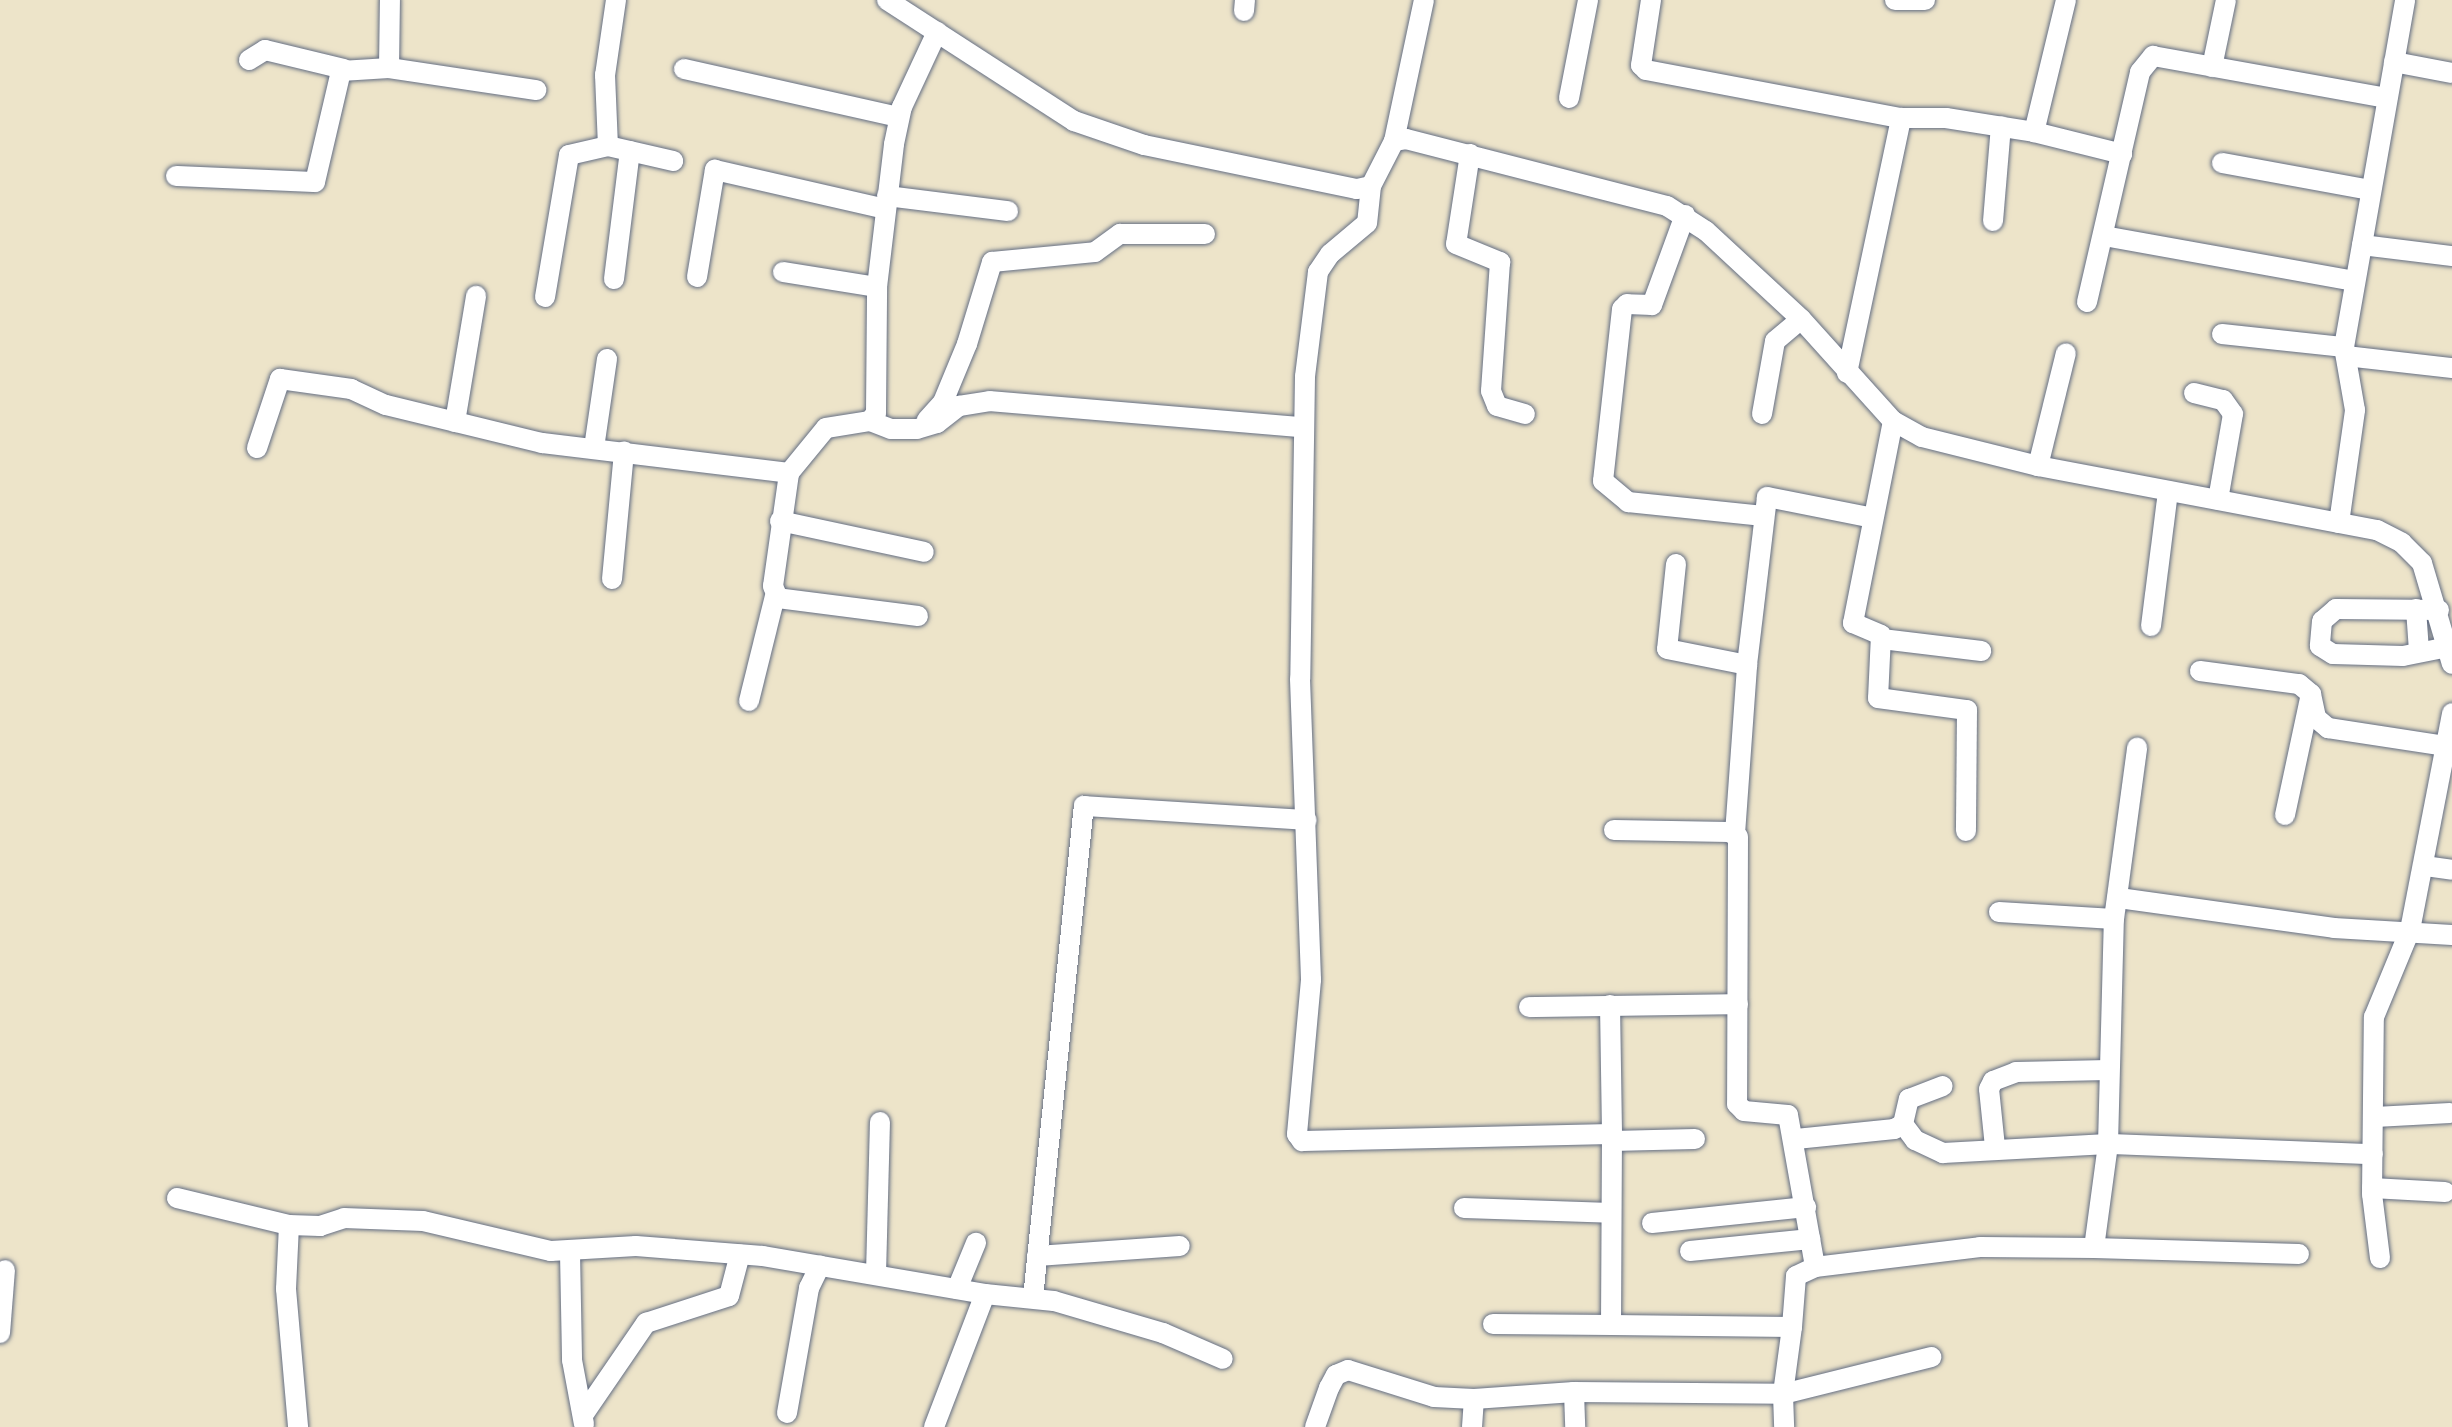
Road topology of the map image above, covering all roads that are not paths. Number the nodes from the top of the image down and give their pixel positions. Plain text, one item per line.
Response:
1 (390, 0) edge
2 (616, 0) edge
3 (887, 0) edge
4 (1424, 0) edge
5 (1588, 0) edge
6 (1651, 0) edge
7 (1895, 0) edge
8 (1925, 0) edge
9 (2066, 0) edge
10 (2226, 0) edge
11 (2405, 0) edge
12 (937, 32) junction
13 (249, 60) dead end
14 (2394, 62) junction
15 (2212, 67) junction
16 (389, 68) junction
17 (344, 69) junction
18 (684, 69) dead end
19 (2452, 73) edge
20 (536, 90) dead end
21 (1569, 98) dead end
22 (2387, 98) junction
23 (899, 117) junction
24 (1901, 118) junction
25 (2001, 126) junction
26 (2034, 132) junction
27 (1394, 141) junction
28 (608, 146) junction
29 (630, 151) junction
30 (1470, 154) junction
31 (2122, 154) junction
32 (673, 161) dead end
33 (2222, 163) dead end
34 (176, 176) dead end
35 (1371, 186) junction
36 (2371, 190) junction
37 (886, 203) junction
38 (1008, 211) dead end
39 (1685, 215) junction
40 (1993, 221) dead end
41 (1205, 234) dead end
42 (2104, 236) junction
43 (2362, 245) junction
44 (2452, 256) edge
45 (783, 272) dead end
46 (697, 277) dead end
47 (614, 279) dead end
48 (2355, 281) junction
49 (877, 287) junction
50 (476, 296) dead end
51 (545, 297) dead end
52 (2087, 302) dead end
53 (1801, 319) junction
54 (2222, 334) dead end
55 (2345, 351) junction
56 (2066, 353) dead end
57 (607, 359) dead end
58 (2452, 368) edge
59 (1847, 373) junction
60 (2194, 393) dead end
61 (1525, 414) dead end
62 (1762, 414) dead end
63 (1893, 421) junction
64 (455, 422) junction
65 (879, 424) junction
66 (1301, 427) junction
67 (257, 448) dead end
68 (594, 448) junction
69 (624, 452) junction
70 (2038, 466) junction
71 (789, 473) junction
72 (2168, 491) junction
73 (2218, 500) junction
74 (1763, 516) junction
75 (1873, 518) junction
76 (780, 521) junction
77 (2339, 523) junction
78 (924, 552) dead end
79 (1676, 564) dead end
80 (612, 579) dead end
81 (775, 596) junction
82 (2416, 609) junction
83 (2439, 610) junction
84 (918, 616) dead end
85 (2151, 626) dead end
86 (1882, 639) junction
87 (1981, 651) dead end
88 (2419, 651) junction
89 (2450, 655) edge
90 (1747, 665) junction
91 (2200, 671) dead end
92 (2311, 694) junction
93 (749, 701) dead end
94 (2452, 713) edge
95 (2445, 746) junction
96 (2137, 748) dead end
97 (2285, 815) dead end
98 (1307, 820) junction
99 (1614, 830) dead end
100 (1966, 831) dead end
101 (1735, 834) junction
102 (2425, 866) junction
103 (2452, 870) edge
104 (2119, 898) junction
105 (1999, 912) dead end
106 (2114, 919) junction
107 (2410, 930) junction
108 (2452, 935) edge
109 (1738, 1004) junction
110 (1610, 1005) junction
111 (1529, 1007) dead end
112 (2108, 1070) junction
113 (1943, 1086) dead end
114 (2450, 1113) edge
115 (2375, 1117) junction
116 (880, 1122) dead end
117 (1903, 1124) junction
118 (1612, 1137) junction
119 (1695, 1139) dead end
120 (1796, 1139) junction
121 (2108, 1144) junction
122 (1995, 1147) junction
123 (2373, 1154) junction
124 (2372, 1188) junction
125 (2445, 1192) dead end
126 (177, 1198) dead end
127 (1806, 1207) junction
128 (1464, 1208) dead end
129 (1611, 1213) junction
130 (1652, 1223) dead end
131 (289, 1225) junction
132 (1810, 1239) junction
133 (976, 1243) dead end
134 (1180, 1246) dead end
135 (2094, 1248) junction
136 (1690, 1251) dead end
137 (570, 1253) junction
138 (740, 1254) junction
139 (2299, 1254) dead end
140 (1037, 1256) junction
141 (2380, 1258) dead end
142 (820, 1265) junction
143 (1815, 1267) junction
144 (5, 1270) dead end
145 (876, 1274) junction
146 (957, 1289) junction
147 (985, 1294) junction
148 (1033, 1298) junction
149 (1493, 1324) dead end
150 (1611, 1325) junction
151 (1792, 1327) junction
152 (0, 1333) edge
153 (1931, 1357) dead end
154 (1223, 1359) dead end
155 (1574, 1392) junction
156 (1783, 1394) junction
157 (1474, 1399) junction
158 (787, 1413) dead end
159 (583, 1421) edge
160 (298, 1427) edge
161 (934, 1427) edge
162 (1315, 1427) edge
163 (1472, 1427) edge
164 (1575, 1427) edge
165 (1784, 1427) edge

1 - 16 street
2 - 28 street
3 - 12 street
4 - 27 street
5 - 21 street
6 - 24 street
7 - 8 street
9 - 26 street
10 - 15 street
11 - 14 street
12 - 23 street
12 - 35 street
13 - 17 street
14 - 19 street
14 - 22 street
15 - 22 street
15 - 31 street
16 - 17 street
16 - 20 street
17 - 34 street
18 - 23 street
22 - 36 street
23 - 37 street
24 - 25 street
24 - 59 street
25 - 26 street
25 - 40 street
26 - 31 street
27 - 30 street
27 - 35 street
28 - 29 street
28 - 51 street
29 - 32 street
29 - 47 street
30 - 39 street
30 - 61 street
31 - 42 street
33 - 36 street
35 - 66 street
36 - 43 street
37 - 38 street
37 - 46 street
37 - 49 street
39 - 53 street
39 - 74 street
41 - 65 street
42 - 48 street
42 - 52 street
43 - 44 street
43 - 48 street
45 - 49 street
48 - 55 street
49 - 65 street
50 - 64 street
53 - 59 street
53 - 62 street
54 - 55 street
55 - 58 street
55 - 77 street
56 - 70 street
57 - 68 street
59 - 63 street
60 - 73 street
63 - 70 street
63 - 75 street
64 - 67 street
64 - 68 street
65 - 66 street
65 - 71 street
66 - 98 street
68 - 69 street
69 - 71 street
69 - 80 street
70 - 72 street
71 - 76 street
72 - 73 street
72 - 85 street
73 - 77 street
74 - 75 street
74 - 90 street
75 - 86 street
76 - 78 street
76 - 81 street
77 - 83 street
79 - 90 street
81 - 84 street
81 - 93 street
82 - 83 street
82 - 88 street
82 - 88 street
83 - 89 street
86 - 87 street
86 - 100 street
88 - 89 street
90 - 101 street
91 - 92 street
92 - 95 street
92 - 97 street
94 - 95 street
95 - 102 street
96 - 104 street
98 - 118 street
98 - 140 street
99 - 101 street
101 - 109 street
102 - 103 street
102 - 107 street
104 - 106 street
104 - 107 street
105 - 106 street
106 - 112 street
107 - 108 street
107 - 115 street
109 - 110 street
109 - 120 street
110 - 111 street
110 - 118 street
112 - 121 street
112 - 122 street
113 - 117 street
114 - 115 street
115 - 123 street
116 - 145 street
117 - 120 street
117 - 122 street
118 - 119 street
118 - 129 street
120 - 127 street
121 - 122 street
121 - 123 street
121 - 135 street
123 - 124 street
124 - 125 street
124 - 141 street
126 - 131 street
127 - 130 street
127 - 132 street
128 - 129 street
129 - 150 street
131 - 137 street
131 - 160 street
132 - 136 street
132 - 143 street
133 - 146 street
134 - 140 street
135 - 139 street
135 - 143 street
137 - 138 street
137 - 159 street
138 - 142 street
138 - 159 street
140 - 148 street
142 - 145 street
142 - 158 street
143 - 151 street
144 - 152 street
145 - 146 street
146 - 147 street
147 - 148 street
147 - 161 street
148 - 154 street
149 - 150 street
150 - 151 street
151 - 156 street
153 - 156 street
155 - 156 street
155 - 157 street
155 - 164 street
156 - 165 street
157 - 162 street
157 - 163 street

